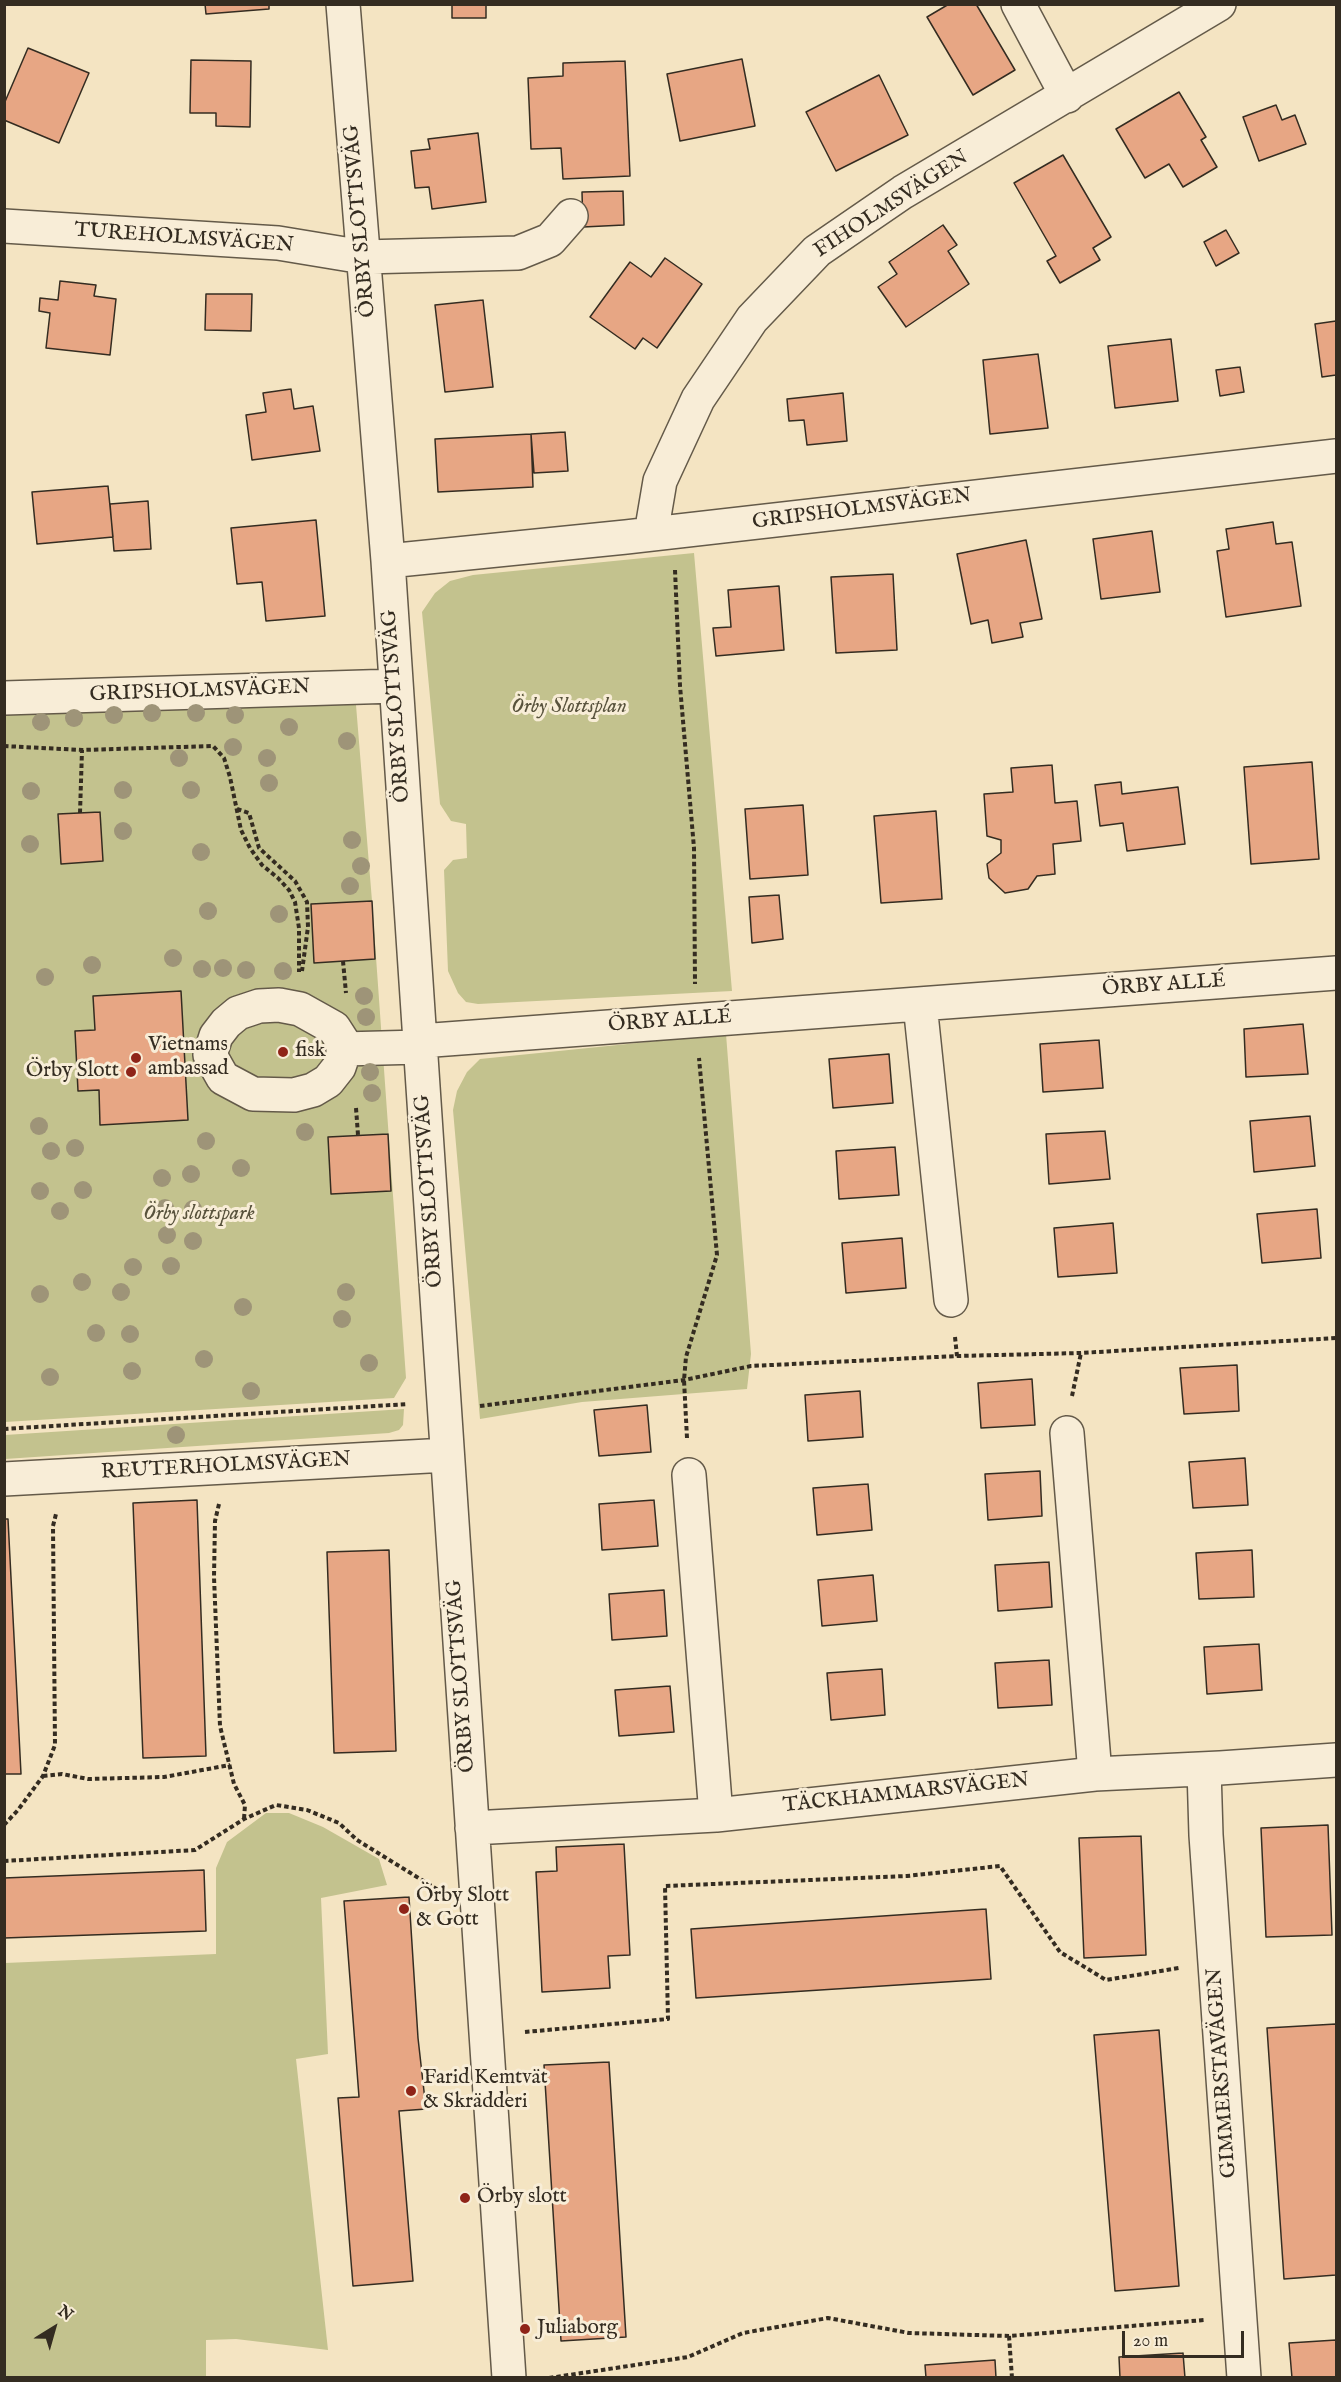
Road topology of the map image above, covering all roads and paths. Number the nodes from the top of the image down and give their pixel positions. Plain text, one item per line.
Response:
1 (343, 4) edge
2 (1018, 4) edge
3 (1219, 4) edge
4 (1067, 96) junction
5 (571, 216) dead end
6 (4, 226) edge
7 (363, 258) junction
8 (1336, 456) edge
9 (651, 534) junction
10 (388, 561) junction
11 (396, 686) junction
12 (4, 698) edge
13 (4, 746) edge
14 (82, 750) junction
15 (237, 809) junction
16 (81, 813) dead end
17 (1336, 973) edge
18 (1336, 980) edge
19 (920, 1004) junction
20 (420, 1044) junction
21 (343, 1049) dead end
22 (951, 1300) dead end
23 (1336, 1338) edge
24 (1081, 1353) junction
25 (444, 1400) junction
26 (4, 1429) edge
27 (1068, 1433) joint
28 (447, 1455) junction
29 (230, 1467) junction
30 (689, 1474) dead end
31 (66, 1476) junction
32 (4, 1479) edge
33 (1336, 1760) edge
34 (230, 1765) junction
35 (1204, 1769) junction
36 (1095, 1774) junction
37 (43, 1776) junction
38 (717, 1815) junction
39 (244, 1819) junction
40 (4, 1825) edge
41 (472, 1828) junction
42 (4, 1861) edge
43 (399, 1867) dead end
44 (1215, 1961) junction
45 (486, 2036) junction
46 (1240, 2317) junction
47 (1009, 2336) junction
48 (509, 2378) edge
49 (549, 2378) edge
50 (1012, 2378) edge
51 (1244, 2378) edge

1 - 7 street, ÖRBY SLOTTSVÄG
2 - 4 street
3 - 4 street, FIHOLMSVÄGEN
4 - 9 street, FIHOLMSVÄGEN
5 - 7 street, TUREHOLMSVÄGEN
6 - 7 street, TUREHOLMSVÄGEN
7 - 10 street, ÖRBY SLOTTSVÄG
8 - 9 street, GRIPSHOLMSVÄGEN
9 - 10 street, GRIPSHOLMSVÄGEN
10 - 11 street, ÖRBY SLOTTSVÄG
11 - 12 street, GRIPSHOLMSVÄGEN
11 - 20 street, ÖRBY SLOTTSVÄG
13 - 14 path
14 - 15 path
14 - 16 path
15 - 15 path
17 - 18 street, ÖRBY ALLÉ
17 - 19 street, ÖRBY ALLÉ
19 - 20 street, ÖRBY ALLÉ
19 - 22 street
20 - 21 street, ÖRBY ALLÉ
20 - 25 street, ÖRBY SLOTTSVÄG
23 - 24 path
24 - 25 path
24 - 27 path
25 - 26 path
25 - 28 street, ÖRBY SLOTTSVÄG
27 - 36 street
28 - 29 street, REUTERHOLMSVÄGEN
28 - 41 street, ÖRBY SLOTTSVÄG
29 - 31 street, REUTERHOLMSVÄGEN
29 - 34 path
30 - 38 street
31 - 32 street, REUTERHOLMSVÄGEN
31 - 37 path
33 - 35 street, TÄCKHAMMARSVÄGEN
34 - 37 path
34 - 39 path
35 - 36 street, TÄCKHAMMARSVÄGEN
35 - 44 street, GIMMERSTAVÄGEN
36 - 38 street, TÄCKHAMMARSVÄGEN
37 - 40 path
38 - 41 street, TÄCKHAMMARSVÄGEN
39 - 42 path
39 - 43 path
41 - 45 street, ÖRBY SLOTTSVÄG
44 - 45 path
44 - 46 street, GIMMERSTAVÄGEN
45 - 48 street, ÖRBY SLOTTSVÄG
46 - 47 path
46 - 51 street, GIMMERSTAVÄGEN
47 - 49 path
47 - 50 path

